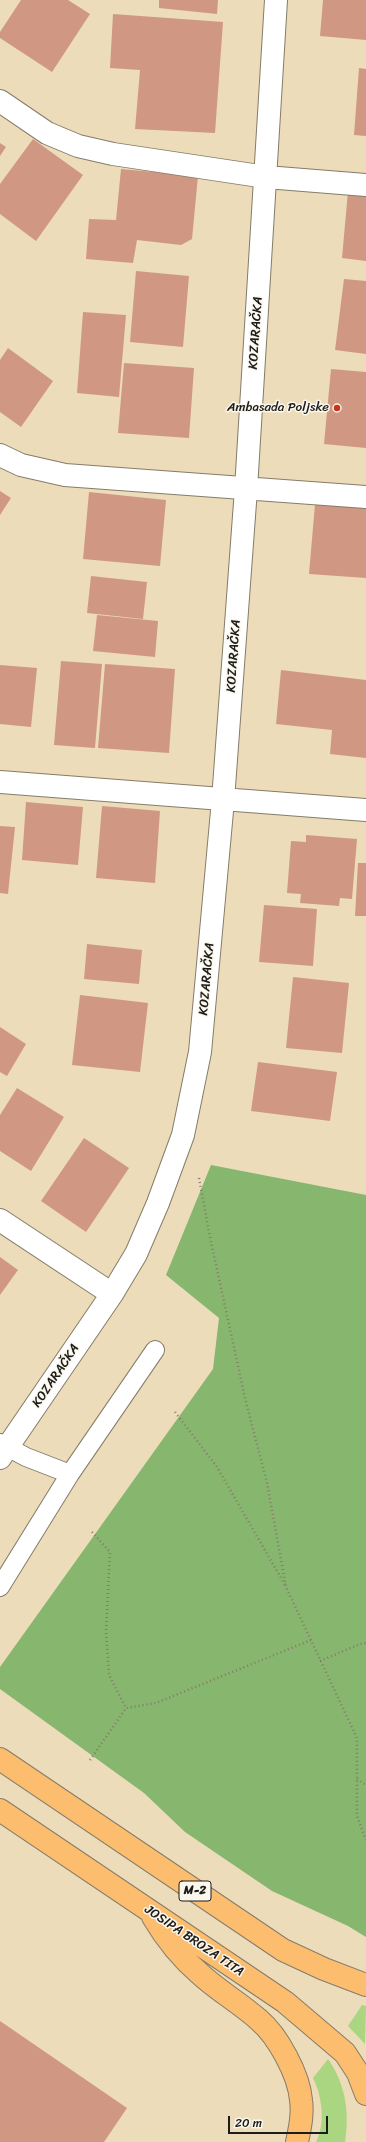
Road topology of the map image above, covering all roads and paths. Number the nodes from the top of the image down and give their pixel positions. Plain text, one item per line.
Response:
1 (276, 0) edge
2 (0, 101) edge
3 (266, 177) junction
4 (366, 185) edge
5 (0, 455) edge
6 (246, 489) junction
7 (366, 497) edge
8 (0, 782) edge
9 (223, 800) junction
10 (366, 810) edge
11 (198, 1171) dead end
12 (0, 1220) edge
13 (112, 1294) junction
14 (156, 1350) dead end
15 (175, 1412) dead end
16 (2, 1450) edge
17 (70, 1474) junction
18 (92, 1532) dead end
19 (0, 1587) edge
20 (286, 1588) junction
21 (311, 1640) junction
22 (366, 1644) edge
23 (320, 1661) junction
24 (126, 1708) junction
25 (0, 1759) edge
26 (90, 1760) dead end
27 (357, 1779) junction
28 (366, 1785) edge
29 (0, 1810) edge
30 (366, 1840) edge
31 (149, 1911) junction
32 (366, 1985) edge
33 (366, 2094) edge
34 (297, 2142) edge

1 - 3 street, KOZARAČKA
2 - 3 street
3 - 4 street
3 - 6 street, KOZARAČKA
5 - 6 street
6 - 7 street
6 - 9 street, KOZARAČKA
8 - 9 street
9 - 10 street
9 - 13 street, KOZARAČKA
11 - 20 path
12 - 13 street
13 - 16 street, KOZARAČKA
14 - 17 lane
15 - 20 path
16 - 17 lane
17 - 19 lane
18 - 24 path
20 - 21 path
21 - 23 path
21 - 24 path
22 - 23 path
23 - 27 path
24 - 26 path
25 - 32 main road, M-2
27 - 28 path
27 - 30 path
29 - 31 main road, JOSIPA BROZA TITA
31 - 33 main road, JOSIPA BROZA TITA
31 - 34 main road

